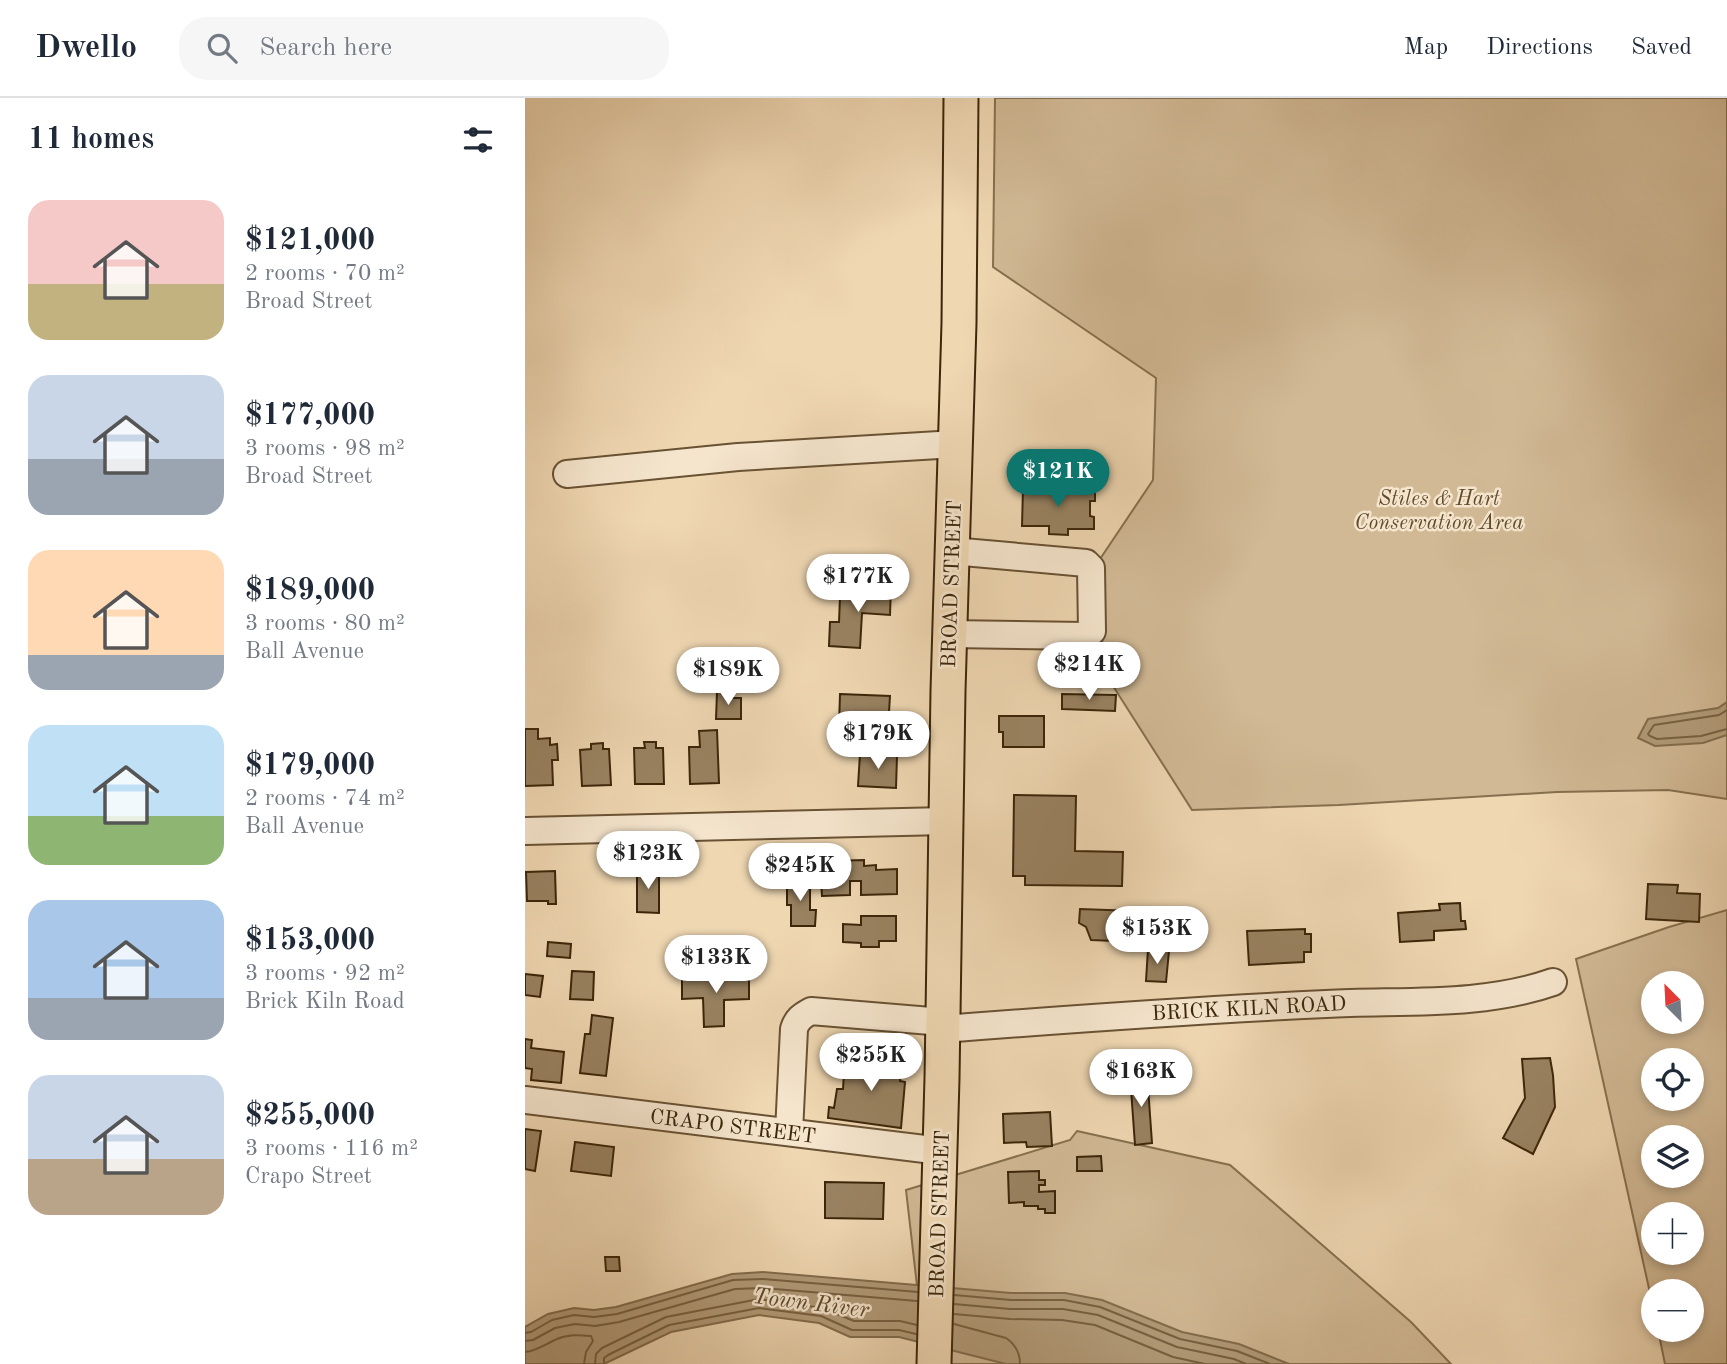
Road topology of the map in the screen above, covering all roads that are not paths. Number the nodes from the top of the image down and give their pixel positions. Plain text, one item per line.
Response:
1 (961, 98) edge
2 (956, 444) junction
3 (567, 474) dead end
4 (952, 551) junction
5 (949, 634) junction
6 (946, 821) junction
7 (525, 831) edge
8 (1553, 982) dead end
9 (943, 1026) junction
10 (525, 1100) edge
11 (789, 1132) junction
12 (941, 1152) junction
13 (934, 1364) edge

1 - 2 main road, BROAD STREET
2 - 3 street
2 - 4 main road, BROAD STREET
4 - 5 main road, BROAD STREET
4 - 5 street
5 - 6 main road, BROAD STREET
6 - 7 street
6 - 9 main road, BROAD STREET
8 - 9 street, BRICK KILN ROAD
9 - 11 street, BRICK KILN ROAD
9 - 12 main road, BROAD STREET
10 - 11 street, CRAPO STREET
11 - 12 street, CRAPO STREET
12 - 13 main road, BROAD STREET

